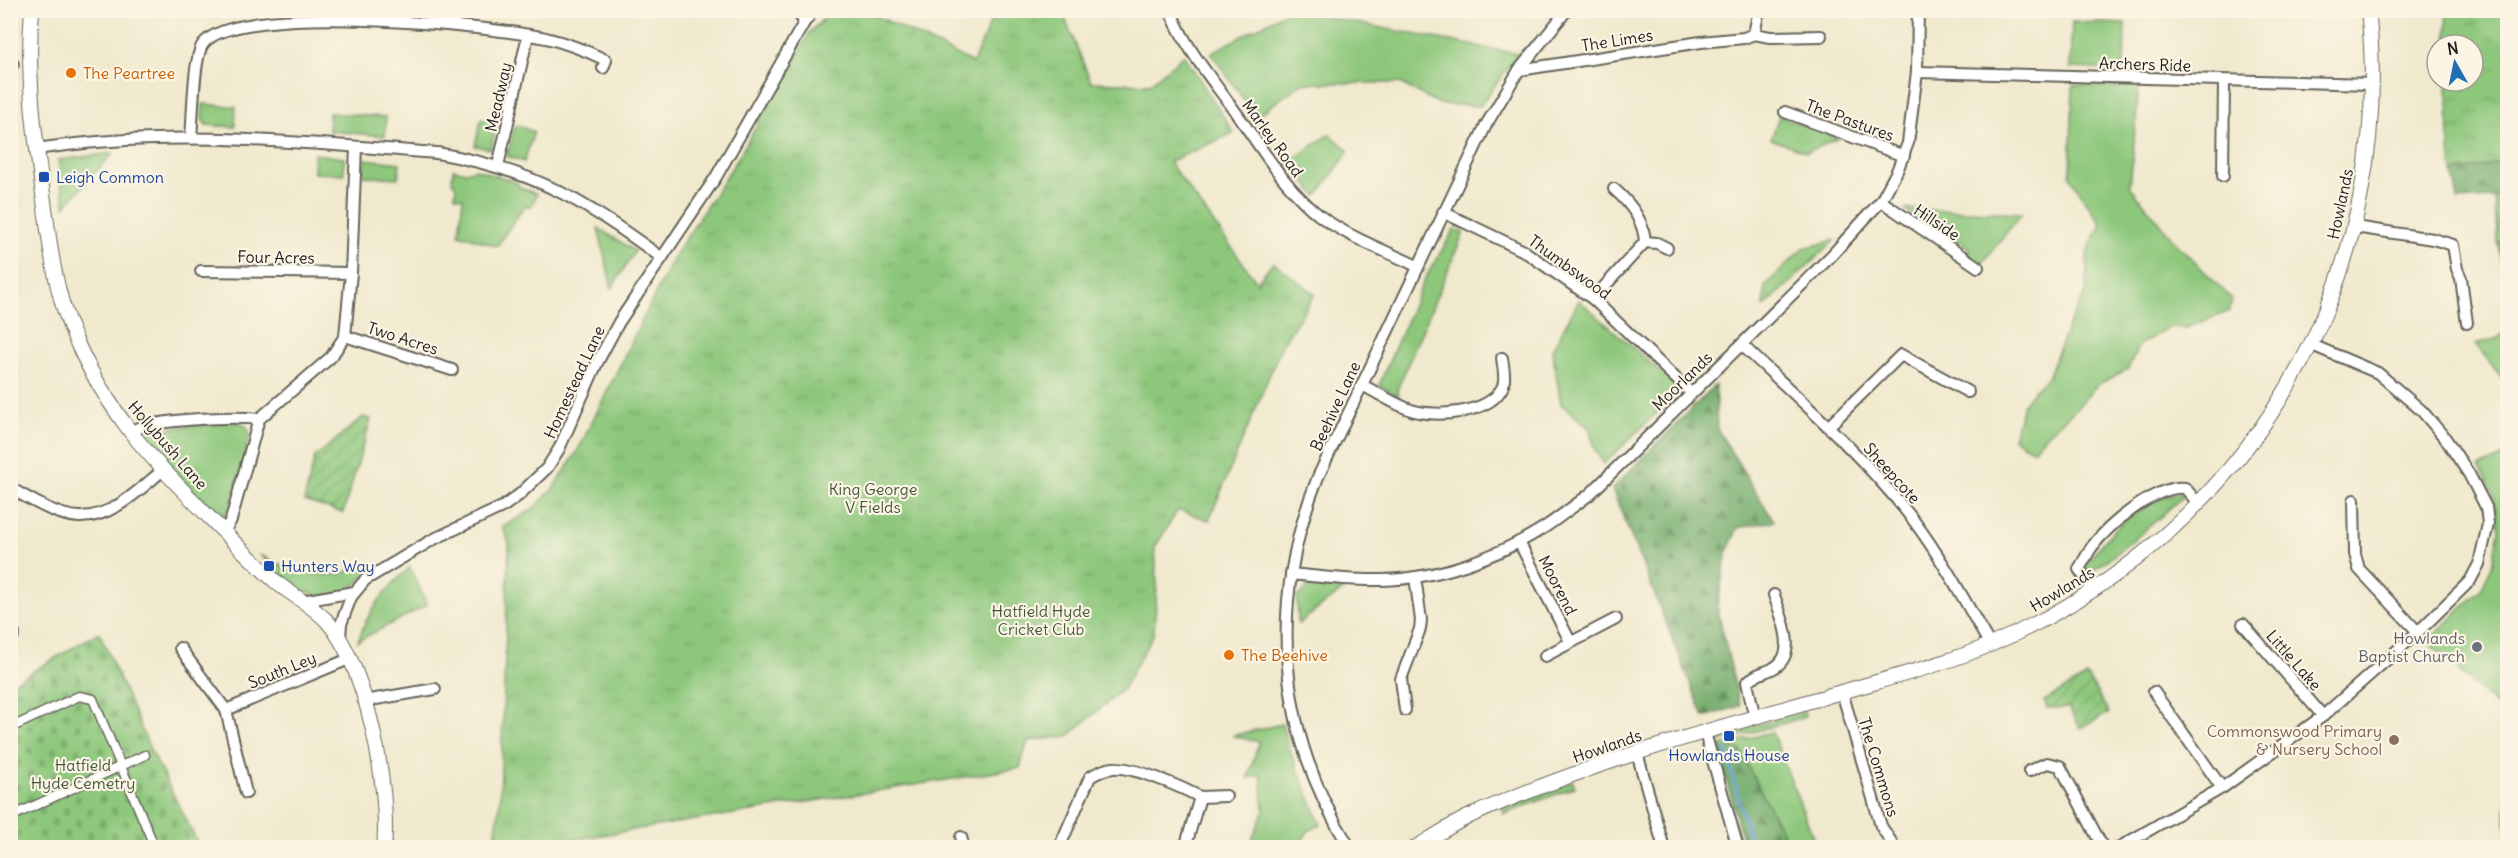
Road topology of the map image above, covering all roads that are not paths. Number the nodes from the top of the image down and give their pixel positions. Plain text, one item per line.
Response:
1 (32, 10) edge
2 (794, 10) edge
3 (814, 10) edge
4 (1170, 10) edge
5 (1567, 10) edge
6 (1759, 10) edge
7 (1918, 10) edge
8 (2368, 10) edge
9 (805, 21) junction
10 (1754, 34) junction
11 (528, 35) junction
12 (1821, 36) dead end
13 (603, 68) dead end
14 (1519, 70) junction
15 (1917, 72) junction
16 (2224, 81) junction
17 (2372, 84) junction
18 (1785, 112) dead end
19 (192, 138) junction
20 (356, 147) junction
21 (37, 149) junction
22 (1904, 156) junction
23 (498, 166) junction
24 (2223, 176) dead end
25 (1614, 189) dead end
26 (1881, 201) junction
27 (1443, 212) junction
28 (2355, 226) junction
29 (1646, 242) junction
30 (1666, 248) dead end
31 (662, 258) junction
32 (1417, 266) junction
33 (1978, 267) dead end
34 (201, 271) dead end
35 (351, 273) junction
36 (1593, 299) junction
37 (2467, 323) dead end
38 (345, 336) junction
39 (1742, 345) junction
40 (2312, 345) junction
41 (1502, 358) dead end
42 (452, 370) dead end
43 (1362, 385) junction
44 (1690, 392) junction
45 (1968, 392) dead end
46 (259, 419) junction
47 (1828, 426) junction
48 (130, 432) junction
49 (163, 470) junction
50 (10, 488) edge
51 (2354, 500) dead end
52 (2198, 503) junction
53 (224, 532) junction
54 (1520, 542) junction
55 (1291, 574) junction
56 (1415, 577) junction
57 (2093, 590) junction
58 (354, 592) junction
59 (1774, 595) dead end
60 (302, 601) junction
61 (1616, 619) dead end
62 (2243, 624) dead end
63 (2418, 632) junction
64 (340, 638) junction
65 (1570, 641) junction
66 (1990, 645) junction
67 (180, 648) dead end
68 (1545, 656) dead end
69 (349, 659) junction
70 (435, 689) dead end
71 (1842, 692) junction
72 (2154, 692) dead end
73 (364, 701) junction
74 (226, 710) junction
75 (1404, 710) dead end
76 (2323, 716) junction
77 (1755, 718) junction
78 (10, 728) edge
79 (1705, 733) junction
80 (1637, 753) junction
81 (145, 755) dead end
82 (121, 766) junction
83 (2029, 771) dead end
84 (2222, 788) junction
85 (246, 793) dead end
86 (1227, 796) dead end
87 (1200, 797) junction
88 (10, 817) edge
89 (155, 848) edge
90 (384, 848) edge
91 (1059, 848) edge
92 (1185, 848) edge
93 (1350, 848) edge
94 (1414, 848) edge
95 (1665, 848) edge
96 (1738, 848) edge
97 (1895, 848) edge
98 (2103, 848) edge
99 (2118, 848) edge

1 - 21 street, Hollybush Lane
2 - 9 street
3 - 9 street, Homestead Lane
4 - 32 street, Marley Road
5 - 14 street, Beehive Lane
6 - 10 street
7 - 15 street, Moorlands
8 - 17 street, Howlands
9 - 31 street, Homestead Lane
10 - 12 street, The Limes
10 - 14 street, The Limes
11 - 13 street
11 - 19 street
11 - 23 street, Meadway
14 - 27 street, Beehive Lane
15 - 16 street, Archers Ride
15 - 22 street, Moorlands
16 - 17 street, Archers Ride
16 - 24 street
17 - 28 street, Howlands
18 - 22 street, The Pastures
19 - 20 street
19 - 21 street
20 - 23 street
20 - 35 street
21 - 48 street, Hollybush Lane
22 - 26 street, Moorlands
23 - 31 street
25 - 29 street
26 - 33 street, Hillside
26 - 39 street, Moorlands
27 - 32 street, Beehive Lane
27 - 36 street, Thumbswood
28 - 37 street
28 - 40 street, Howlands
29 - 30 street
29 - 36 street
31 - 58 street, Homestead Lane
32 - 43 street, Beehive Lane
34 - 35 street, Four Acres
35 - 38 street
36 - 44 street, Thumbswood
38 - 42 street, Two Acres
38 - 46 street
39 - 44 street, Moorlands
39 - 47 street, Sheepcote
40 - 52 street, Howlands
40 - 63 street
41 - 43 street
43 - 55 street, Beehive Lane
44 - 54 street, Moorlands
45 - 47 street
46 - 48 street
46 - 53 street
47 - 66 street, Sheepcote
48 - 49 street, Hollybush Lane
49 - 50 street
49 - 53 street, Hollybush Lane
51 - 63 street
52 - 57 street, Howlands
52 - 57 street
53 - 60 street, Hollybush Lane
54 - 56 street, Moorlands
54 - 65 street, Moorend
55 - 56 street, Moorlands
55 - 93 street, Beehive Lane
56 - 75 street
57 - 66 street, Howlands
58 - 60 street
58 - 64 street, Homestead Lane
59 - 77 street
60 - 64 street, Hollybush Lane
61 - 65 street, Moorend
62 - 76 street, Little Lake
63 - 76 street
64 - 69 street, Hollybush Lane
65 - 68 street, Moorend
66 - 71 street, Howlands
67 - 74 street
69 - 73 street, Hollybush Lane
69 - 74 street, South Ley
70 - 73 street
71 - 77 street, Howlands
71 - 97 street, The Commons
72 - 84 street
73 - 90 street, Hollybush Lane
74 - 85 street
76 - 84 street
77 - 79 street, Howlands
78 - 82 street
79 - 80 street, Howlands
79 - 96 street
80 - 94 street, Howlands
80 - 95 street
81 - 82 street
82 - 88 street
82 - 89 street
83 - 98 street
84 - 99 street
86 - 87 street
87 - 91 street
87 - 92 street

